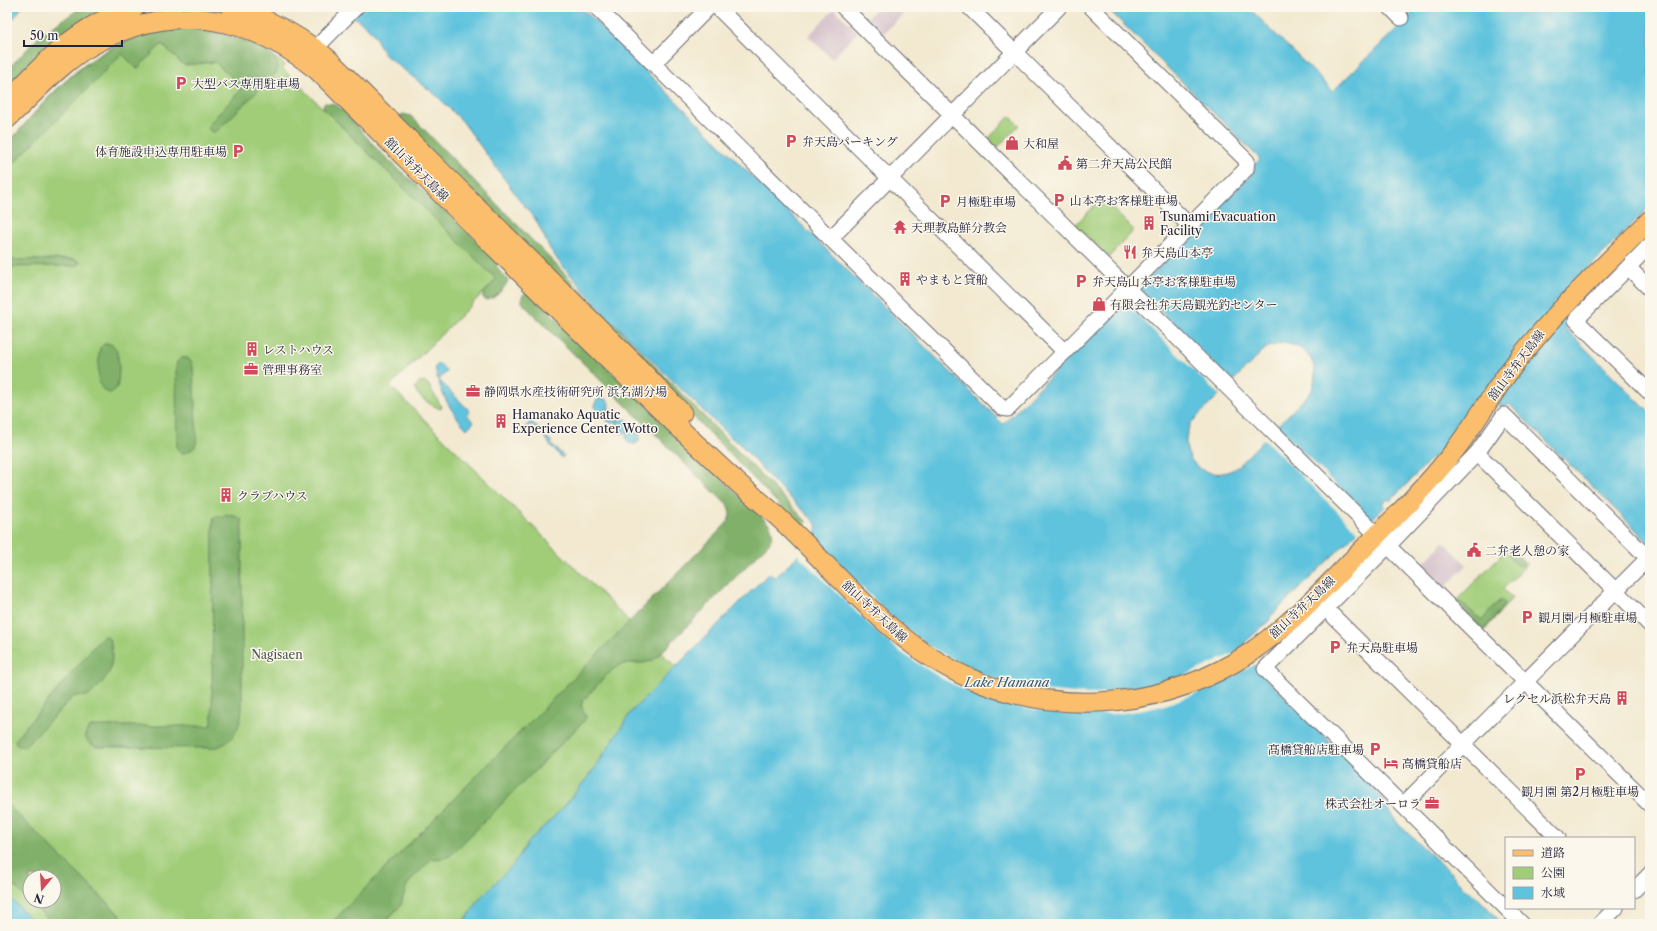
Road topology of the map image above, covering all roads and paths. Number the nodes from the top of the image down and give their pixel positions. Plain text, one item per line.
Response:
1 (135, 7) edge
2 (231, 7) edge
3 (356, 7) edge
4 (596, 7) edge
5 (709, 7) edge
6 (717, 7) edge
7 (843, 7) edge
8 (969, 7) edge
9 (1059, 7) edge
10 (1091, 7) edge
11 (1390, 7) edge
12 (182, 11) edge
13 (1401, 18) dead end
14 (314, 50) junction
15 (1014, 52) junction
16 (653, 64) junction
17 (7, 102) edge
18 (952, 115) junction
19 (7, 119) edge
20 (890, 178) junction
21 (1650, 220) edge
22 (1190, 226) junction
23 (830, 239) junction
24 (1650, 245) edge
25 (1628, 267) junction
26 (1650, 289) edge
27 (1129, 290) junction
28 (1065, 352) junction
29 (1650, 393) edge
30 (1477, 453) junction
31 (1378, 536) junction
32 (1649, 559) edge
33 (1616, 591) junction
34 (1325, 608) junction
35 (1650, 625) edge
36 (1526, 682) junction
37 (1463, 745) junction
38 (1650, 805) edge
39 (1403, 806) junction
40 (1557, 837) edge
41 (1650, 874) edge
42 (1635, 889) edge
43 (1505, 907) edge
44 (1507, 909) edge
45 (1615, 909) edge
46 (1522, 924) edge
47 (1600, 924) edge

1 - 17 main road
2 - 14 main road, 舘山寺弁天島線
3 - 14 street
4 - 16 street
5 - 16 street
6 - 20 street
7 - 18 street
8 - 15 street
9 - 15 street
10 - 22 street
11 - 13 street
12 - 14 main road, 舘山寺弁天島線
12 - 19 main road, 舘山寺弁天島線
14 - 31 main road, 舘山寺弁天島線
15 - 18 street
15 - 22 street
16 - 23 street
18 - 20 street
18 - 27 street
20 - 23 street
20 - 28 street
21 - 31 main road, 舘山寺弁天島線
22 - 27 street
23 - 28 street
24 - 25 street
25 - 26 street
25 - 29 street
27 - 28 street
27 - 31 street
30 - 31 street
30 - 32 street
30 - 33 street
31 - 34 street
31 - 36 street
32 - 33 street
33 - 35 street
33 - 36 street
34 - 37 street
34 - 39 street
36 - 37 street
36 - 38 street
37 - 39 street
37 - 40 street
39 - 43 street
41 - 42 street
44 - 46 street
45 - 47 street

